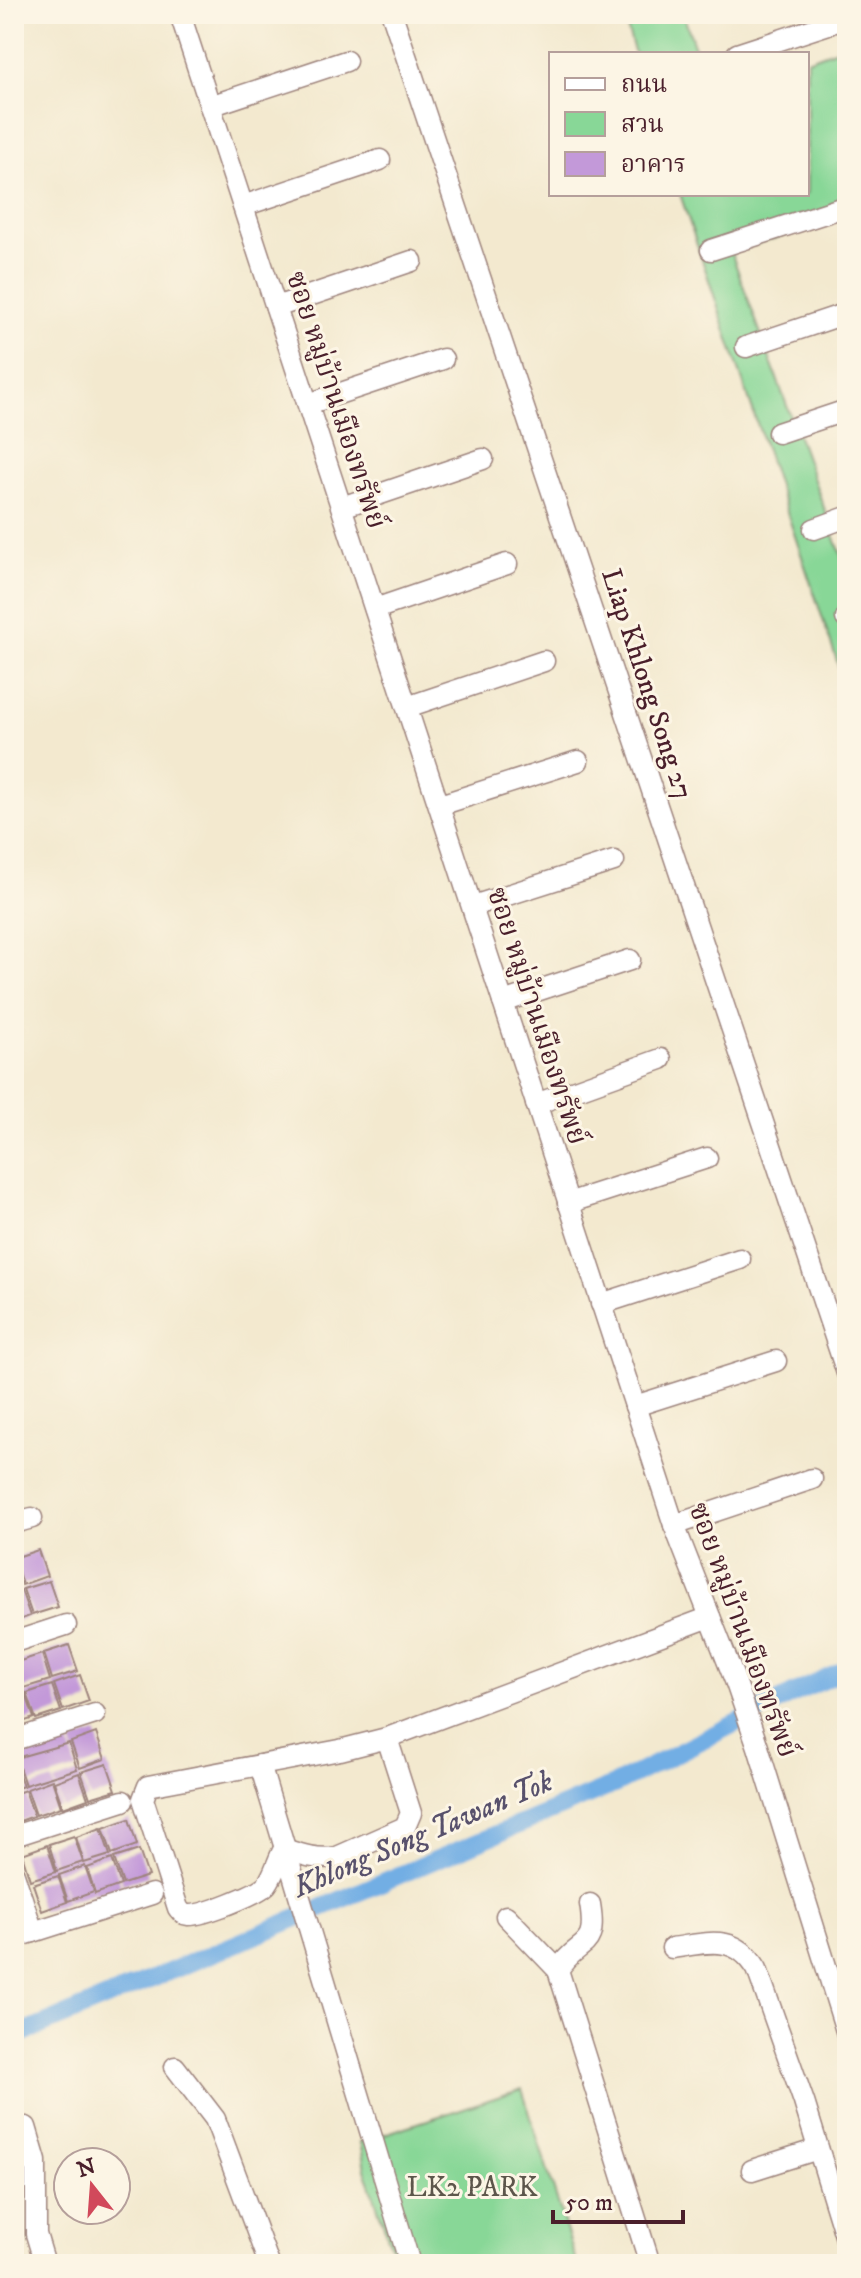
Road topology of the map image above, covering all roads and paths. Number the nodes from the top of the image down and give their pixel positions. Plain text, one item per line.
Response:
1 (180, 14) edge
2 (392, 14) edge
3 (847, 18) edge
4 (743, 52) edge
5 (346, 61) dead end
6 (210, 106) junction
7 (380, 160) dead end
8 (243, 206) junction
9 (847, 206) edge
10 (711, 250) dead end
11 (412, 261) dead end
12 (276, 307) junction
13 (847, 313) edge
14 (746, 347) dead end
15 (443, 359) dead end
16 (308, 404) junction
17 (847, 410) edge
18 (778, 433) dead end
19 (483, 459) dead end
20 (342, 507) junction
21 (847, 517) edge
22 (814, 529) dead end
23 (507, 564) dead end
24 (375, 609) junction
25 (544, 661) dead end
26 (407, 707) junction
27 (578, 761) dead end
28 (440, 805) junction
29 (614, 861) dead end
30 (473, 906) junction
31 (630, 960) dead end
32 (503, 1002) junction
33 (661, 1059) dead end
34 (536, 1104) junction
35 (707, 1158) dead end
36 (568, 1203) junction
37 (740, 1259) dead end
38 (601, 1304) junction
39 (776, 1361) dead end
40 (847, 1373) edge
41 (635, 1406) junction
42 (812, 1479) dead end
43 (674, 1525) junction
44 (710, 1617) junction
45 (66, 1625) dead end
46 (14, 1642) edge
47 (95, 1714) dead end
48 (387, 1738) junction
49 (14, 1740) edge
50 (260, 1765) junction
51 (123, 1801) dead end
52 (14, 1836) edge
53 (286, 1855) junction
54 (14, 1874) edge
55 (152, 1894) dead end
56 (590, 1904) dead end
57 (506, 1916) dead end
58 (24, 1935) edge
59 (672, 1948) dead end
60 (558, 1970) junction
61 (847, 2034) edge
62 (175, 2067) dead end
63 (26, 2127) dead end
64 (818, 2149) junction
65 (752, 2170) dead end
66 (847, 2242) edge
67 (45, 2264) edge
68 (269, 2264) edge
69 (410, 2264) edge
70 (650, 2264) edge

1 - 6 street, ซอย หมู่บ้านเมืองทรัพย์
2 - 40 street, Liap Khlong Song 27
3 - 4 street
5 - 6 street
6 - 8 street, ซอย หมู่บ้านเมืองทรัพย์
7 - 8 street
8 - 12 street, ซอย หมู่บ้านเมืองทรัพย์
9 - 10 street
11 - 12 street
12 - 16 street, ซอย หมู่บ้านเมืองทรัพย์
13 - 14 street
15 - 16 street
16 - 20 street, ซอย หมู่บ้านเมืองทรัพย์
17 - 18 street
19 - 20 street
20 - 24 street, ซอย หมู่บ้านเมืองทรัพย์
21 - 22 street
23 - 24 street
24 - 26 street, ซอย หมู่บ้านเมืองทรัพย์
25 - 26 street
26 - 28 street, ซอย หมู่บ้านเมืองทรัพย์
27 - 28 street
28 - 30 street, ซอย หมู่บ้านเมืองทรัพย์
29 - 30 street
30 - 32 street, ซอย หมู่บ้านเมืองทรัพย์
31 - 32 street
32 - 34 street, ซอย หมู่บ้านเมืองทรัพย์
33 - 34 street
34 - 36 street, ซอย หมู่บ้านเมืองทรัพย์
35 - 36 street
36 - 38 street, ซอย หมู่บ้านเมืองทรัพย์
37 - 38 street
38 - 41 street, ซอย หมู่บ้านเมืองทรัพย์
39 - 41 street
41 - 43 street, ซอย หมู่บ้านเมืองทรัพย์
42 - 43 street
43 - 44 street, ซอย หมู่บ้านเมืองทรัพย์
44 - 48 street
44 - 61 street, ซอย หมู่บ้านเมืองทรัพย์
45 - 46 street
47 - 49 street
48 - 50 street
48 - 53 street
50 - 53 street
50 - 53 street
51 - 52 street
53 - 69 street
54 - 58 street
55 - 58 street
56 - 60 street
57 - 60 street
59 - 64 street
60 - 70 street
62 - 68 street
63 - 67 street
64 - 65 street
64 - 66 street

